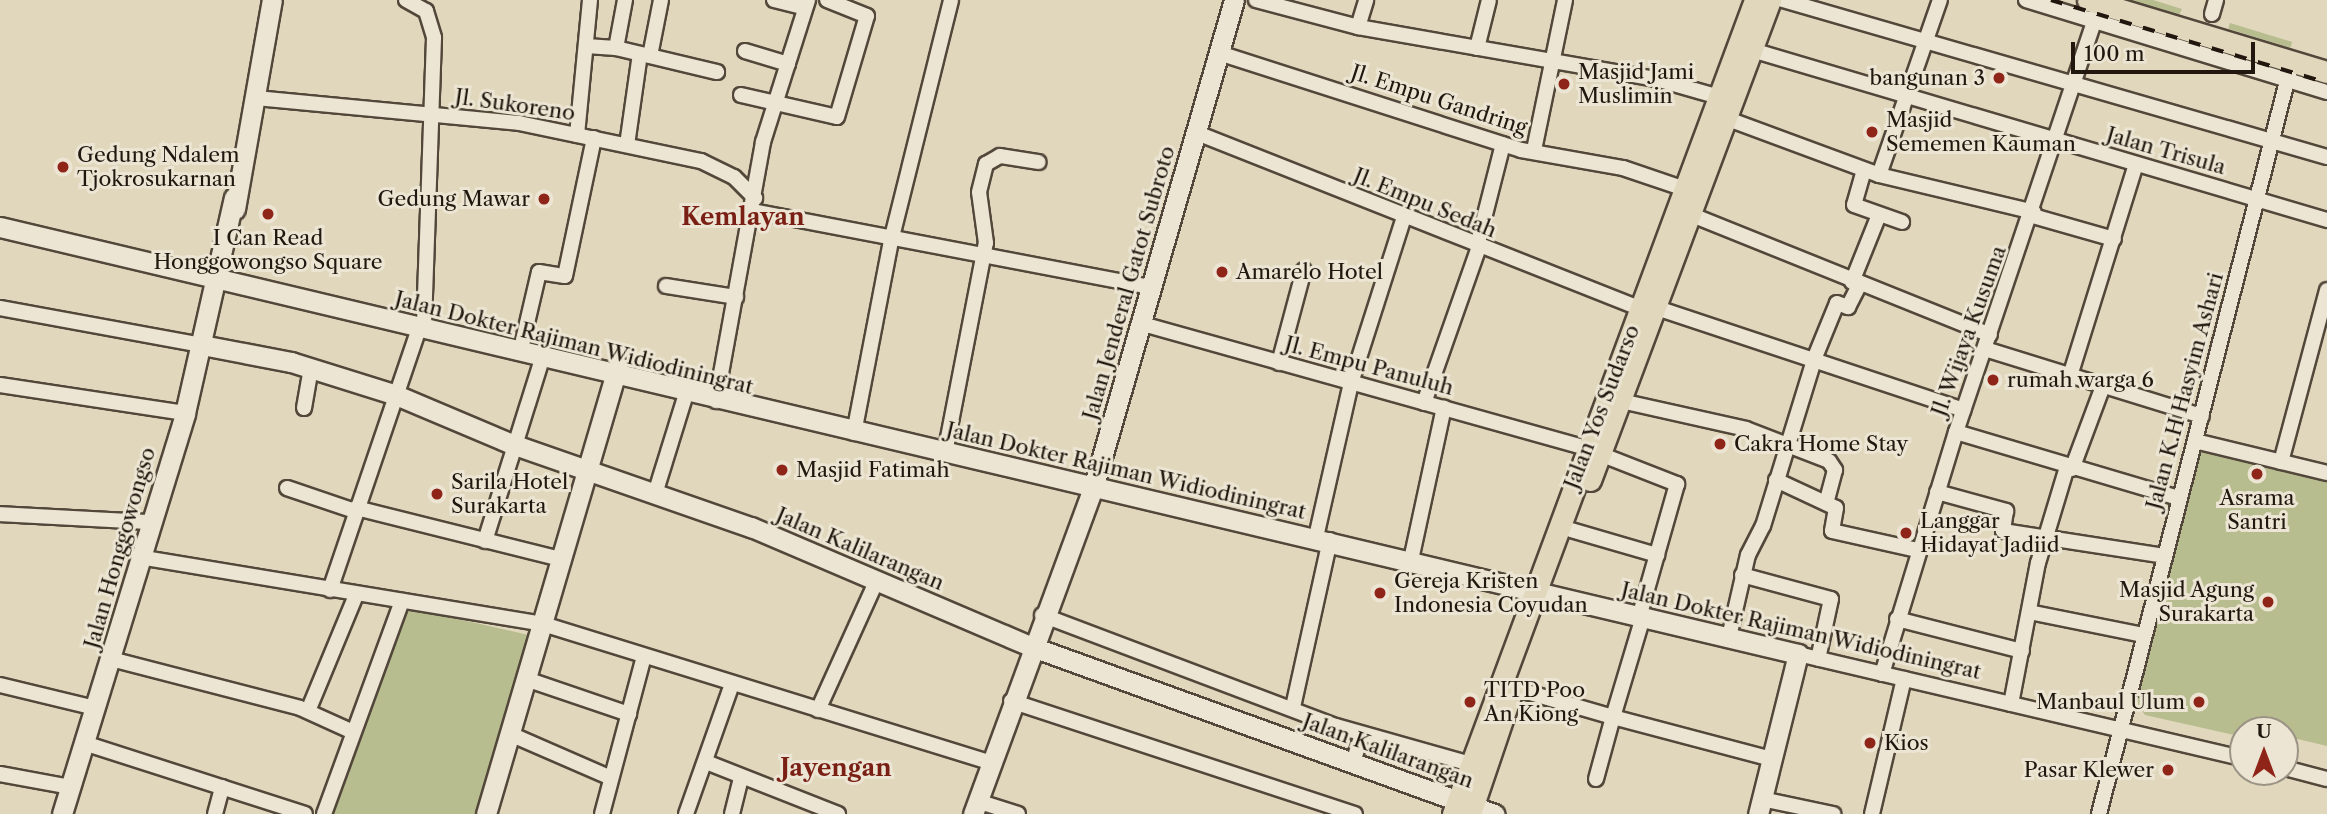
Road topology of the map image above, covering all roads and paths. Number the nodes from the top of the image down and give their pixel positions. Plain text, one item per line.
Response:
1 (272, 0) edge
2 (406, 0) edge
3 (590, 0) edge
4 (625, 0) edge
5 (661, 0) edge
6 (775, 0) edge
7 (827, 0) edge
8 (951, 0) edge
9 (1234, 0) edge
10 (1256, 0) edge
11 (1366, 0) edge
12 (1489, 0) edge
13 (1565, 0) edge
14 (1755, 0) edge
15 (1770, 0) edge
16 (1783, 0) edge
17 (1940, 0) edge
18 (2026, 0) edge
19 (807, 4) edge
20 (2094, 8) edge
21 (1358, 27) junction
22 (1929, 39) junction
23 (586, 46) junction
24 (616, 48) junction
25 (1478, 48) junction
26 (1752, 50) junction
27 (745, 51) dead end
28 (1219, 53) junction
29 (645, 55) junction
30 (1552, 60) junction
31 (788, 64) junction
32 (2290, 70) junction
33 (716, 72) dead end
34 (2327, 72) edge
35 (2075, 84) junction
36 (2327, 92) edge
37 (741, 95) dead end
38 (1719, 97) junction
39 (1908, 97) junction
40 (255, 98) junction
41 (775, 103) junction
42 (435, 115) junction
43 (1728, 119) junction
44 (1196, 133) junction
45 (577, 135) junction
46 (594, 138) junction
47 (2057, 141) junction
48 (2272, 141) junction
49 (1503, 144) junction
50 (627, 145) junction
51 (1535, 150) junction
52 (2327, 157) edge
53 (1039, 162) dead end
54 (2136, 164) junction
55 (1864, 170) junction
56 (1879, 175) junction
57 (1685, 188) junction
58 (2256, 200) junction
59 (754, 205) junction
60 (2034, 214) junction
61 (1692, 215) junction
62 (1879, 215) junction
63 (1404, 216) junction
64 (2327, 220) edge
65 (1902, 222) dead end
66 (0, 227) edge
67 (2114, 239) junction
68 (891, 241) junction
69 (1478, 247) junction
70 (982, 256) junction
71 (1304, 270) dead end
72 (216, 284) junction
73 (1855, 284) junction
74 (666, 286) dead end
75 (1152, 287) junction
76 (2327, 290) edge
77 (736, 297) junction
78 (1646, 306) junction
79 (0, 308) edge
80 (1139, 323) junction
81 (421, 329) junction
82 (1987, 342) junction
83 (202, 345) junction
84 (520, 353) junction
85 (1815, 357) junction
86 (542, 359) junction
87 (1279, 363) junction
88 (311, 368) junction
89 (617, 371) junction
90 (2070, 376) junction
91 (1351, 383) junction
92 (0, 385) edge
93 (2103, 386) junction
94 (686, 394) junction
95 (396, 395) junction
96 (716, 401) junction
97 (1621, 401) junction
98 (1423, 403) junction
99 (304, 408) dead end
100 (1444, 408) junction
101 (1963, 410) junction
102 (185, 413) junction
103 (2202, 416) junction
104 (1955, 432) junction
105 (854, 433) junction
106 (2195, 440) junction
107 (1788, 443) junction
108 (512, 444) junction
109 (1594, 451) junction
110 (945, 453) junction
111 (2281, 462) junction
112 (2070, 468) junction
113 (584, 470) junction
114 (2326, 471) edge
115 (1776, 480) junction
116 (1094, 485) junction
117 (287, 488) dead end
118 (1937, 492) junction
119 (655, 494) junction
120 (2179, 498) junction
121 (1827, 500) junction
122 (356, 510) junction
123 (0, 514) edge
124 (150, 522) junction
125 (1571, 530) junction
126 (1323, 539) junction
127 (2046, 540) junction
128 (485, 541) junction
129 (1918, 550) junction
130 (1657, 555) junction
131 (2164, 556) junction
132 (139, 557) junction
133 (561, 559) junction
134 (1411, 560) junction
135 (1742, 575) junction
136 (877, 580) junction
137 (330, 590) junction
138 (1539, 592) junction
139 (356, 595) junction
140 (402, 601) junction
141 (2029, 612) junction
142 (1042, 615) junction
143 (1641, 617) junction
144 (1897, 619) junction
145 (543, 624) junction
146 (2143, 635) junction
147 (1728, 637) junction
148 (1030, 646) junction
149 (2022, 651) junction
150 (1798, 654) junction
151 (644, 656) junction
152 (111, 659) junction
153 (1818, 659) junction
154 (1882, 674) junction
155 (526, 679) junction
156 (1904, 679) junction
157 (733, 684) junction
158 (0, 685) edge
159 (1513, 688) junction
160 (1011, 701) junction
161 (2011, 705) junction
162 (1293, 707) junction
163 (95, 708) junction
164 (818, 710) junction
165 (308, 711) junction
166 (629, 714) junction
167 (1612, 717) junction
168 (2119, 730) junction
169 (353, 732) junction
170 (510, 734) junction
171 (1363, 734) junction
172 (84, 743) junction
173 (2229, 755) edge
174 (1772, 759) junction
175 (706, 762) junction
176 (990, 762) junction
177 (1353, 763) junction
178 (1470, 764) junction
179 (2299, 772) edge
180 (0, 774) edge
181 (741, 777) junction
182 (611, 778) junction
183 (1596, 779) dead end
184 (2327, 779) edge
185 (70, 787) junction
186 (222, 787) junction
187 (1760, 807) edge
188 (975, 808) edge
189 (1463, 808) edge
190 (62, 814) edge
191 (215, 814) edge
192 (305, 814) edge
193 (324, 814) edge
194 (486, 814) edge
195 (602, 814) edge
196 (686, 814) edge
197 (732, 814) edge
198 (838, 814) edge
199 (1018, 814) edge
200 (1355, 814) edge
201 (1495, 814) edge
202 (1833, 814) edge
203 (1872, 814) edge
204 (2099, 814) edge

1 - 40 main road, Jalan Honggowongso
2 - 42 street
3 - 23 street
4 - 24 street
5 - 29 street
6 - 19 street
7 - 41 street
8 - 68 street
9 - 28 main road, Jalan Jenderal Gatot Subroto
10 - 21 street
11 - 21 street
12 - 25 street
13 - 30 street
14 - 38 main road, Jalan Yos Sudarso
15 - 26 main road, Jalan Yos Sudarso
16 - 22 street
17 - 22 street
18 - 20 street
19 - 31 street
20 - 32 main road
20 - 35 street, Jl. Wijaya Kusuma
21 - 25 street
22 - 35 street
22 - 39 street
23 - 24 street
23 - 45 street
24 - 29 street
25 - 30 street
26 - 39 street, Jalan Trisula
26 - 43 main road, Jalan Yos Sudarso
27 - 31 street
28 - 44 main road, Jalan Jenderal Gatot Subroto
28 - 49 street, Jl. Empu Gandring
29 - 33 street
29 - 50 street
30 - 38 street
30 - 51 street
31 - 41 street
32 - 34 main road
32 - 36 street
32 - 48 street, Jalan K.H Hasyim Ashari
35 - 47 street, Jl. Wijaya Kusuma
35 - 48 street
37 - 41 street
38 - 57 main road, Jalan Yos Sudarso
39 - 47 street, Jalan Trisula
39 - 56 street
40 - 42 street, Jl. Sukoreno
40 - 72 main road, Jalan Honggowongso
41 - 59 street
42 - 45 street, Jl. Sukoreno
42 - 81 street
43 - 55 street
43 - 61 main road, Jalan Yos Sudarso
44 - 63 street, Jl. Empu Sedah
44 - 75 main road, Jalan Jenderal Gatot Subroto
45 - 46 street, Jl. Sukoreno
46 - 50 street, Jl. Sukoreno
46 - 84 street
47 - 54 street, Jalan Trisula
47 - 60 street, Jl. Wijaya Kusuma
48 - 52 street
48 - 58 street, Jalan K.H Hasyim Ashari
49 - 51 street, Jl. Empu Gandring
49 - 69 street
50 - 59 street, Jl. Sukoreno
51 - 57 street, Jl. Empu Gandring
53 - 70 street
54 - 58 street, Jalan Trisula
54 - 67 street
55 - 56 street
55 - 62 street
56 - 60 street
57 - 78 main road, Jalan Yos Sudarso
58 - 64 street, Jalan Trisula
58 - 103 street, Jalan K.H Hasyim Ashari
59 - 68 street
59 - 77 street
60 - 67 street
60 - 82 street, Jl. Wijaya Kusuma
61 - 73 street
61 - 78 main road, Jalan Yos Sudarso
62 - 65 street
62 - 73 street
63 - 69 street, Jl. Empu Sedah
63 - 91 street
66 - 72 main road, Jalan Dokter Rajiman Widiodiningrat
67 - 90 street
68 - 70 street
68 - 105 street
69 - 78 street, Jl. Empu Sedah
69 - 98 street
70 - 75 street
70 - 110 street
71 - 87 street
72 - 81 main road, Jalan Dokter Rajiman Widiodiningrat
72 - 83 main road, Jalan Honggowongso
73 - 82 street
73 - 85 street
74 - 77 street
75 - 80 main road, Jalan Jenderal Gatot Subroto
76 - 111 street
77 - 96 street
78 - 85 street, Jl. Empu Sedah
78 - 97 main road, Jalan Yos Sudarso
78 - 109 main road, Jalan Yos Sudarso
79 - 83 street
80 - 87 street, Jl. Empu Panuluh
80 - 116 main road, Jalan Jenderal Gatot Subroto
81 - 84 main road, Jalan Dokter Rajiman Widiodiningrat
81 - 95 street
82 - 90 street
82 - 101 street, Jl. Wijaya Kusuma
83 - 88 main road, Jalan Kalilarangan
83 - 102 main road, Jalan Honggowongso
84 - 86 main road, Jalan Dokter Rajiman Widiodiningrat
85 - 101 street, Jl. Empu Sedah
85 - 107 street
86 - 89 main road, Jalan Dokter Rajiman Widiodiningrat
86 - 108 street
87 - 91 street, Jl. Empu Panuluh
88 - 95 main road, Jalan Kalilarangan
88 - 99 street
89 - 94 main road, Jalan Dokter Rajiman Widiodiningrat
89 - 113 main road
90 - 93 street
91 - 98 street, Jl. Empu Panuluh
91 - 126 street
92 - 102 street
93 - 103 street
93 - 112 street
94 - 96 main road, Jalan Dokter Rajiman Widiodiningrat
94 - 119 street
95 - 108 main road, Jalan Kalilarangan
95 - 122 street
96 - 105 main road, Jalan Dokter Rajiman Widiodiningrat
97 - 107 street
97 - 109 main road, Jalan Yos Sudarso
98 - 100 street, Jl. Empu Panuluh
100 - 109 street, Jl. Empu Panuluh
100 - 134 street
101 - 104 street, Jl. Wijaya Kusuma
102 - 124 main road, Jalan Honggowongso
103 - 106 street, Jalan K.H Hasyim Ashari
104 - 112 street
104 - 118 street, Jl. Wijaya Kusuma
105 - 110 main road, Jalan Dokter Rajiman Widiodiningrat
106 - 111 street
106 - 120 street, Jalan K.H Hasyim Ashari
107 - 115 street
107 - 121 street
108 - 113 main road, Jalan Kalilarangan
108 - 128 street
109 - 125 main road, Jalan Yos Sudarso
109 - 130 street, Jl. Empu Panuluh
109 - 138 main road, Jalan Yos Sudarso
110 - 116 main road, Jalan Dokter Rajiman Widiodiningrat
111 - 114 street
112 - 120 street
112 - 127 street
113 - 119 main road, Jalan Kalilarangan
113 - 133 main road
115 - 121 street
115 - 135 street
116 - 126 main road, Jalan Dokter Rajiman Widiodiningrat
116 - 142 main road, Jalan Jenderal Gatot Subroto
117 - 122 street
118 - 127 street
118 - 129 street, Jl. Wijaya Kusuma
119 - 136 main road, Jalan Kalilarangan
120 - 131 street, Jalan K.H Hasyim Ashari
121 - 129 street
122 - 128 street
122 - 137 street
123 - 124 street
124 - 132 main road, Jalan Honggowongso
125 - 130 street
125 - 138 main road, Jalan Yos Sudarso
126 - 134 main road, Jalan Dokter Rajiman Widiodiningrat
126 - 162 street
127 - 131 street
127 - 141 street
128 - 133 street
129 - 144 street, Jl. Wijaya Kusuma
130 - 143 street
131 - 146 street, Jalan K.H Hasyim Ashari
132 - 137 street
132 - 152 main road, Jalan Honggowongso
133 - 145 main road
134 - 138 main road, Jalan Dokter Rajiman Widiodiningrat
135 - 147 street
135 - 153 street
136 - 148 main road, Jalan Kalilarangan
136 - 164 street
137 - 139 street
138 - 143 main road, Jalan Dokter Rajiman Widiodiningrat
138 - 159 main road, Jalan Yos Sudarso
138 - 178 main road, Jalan Yos Sudarso
139 - 140 street
139 - 165 street
140 - 145 street
140 - 169 street
141 - 146 street
141 - 149 street
142 - 148 main road, Jalan Jenderal Gatot Subroto
142 - 162 street
143 - 147 main road, Jalan Dokter Rajiman Widiodiningrat
143 - 167 street
144 - 149 street
144 - 154 street, Jl. Wijaya Kusuma
145 - 151 street
145 - 155 main road
146 - 168 street, Jalan K.H Hasyim Ashari
147 - 150 main road, Jalan Dokter Rajiman Widiodiningrat
148 - 160 main road, Jalan Jenderal Gatot Subroto
148 - 177 main road, Jalan Kalilarangan
149 - 161 street
150 - 153 street, Jalan Dokter Rajiman Widiodiningrat
150 - 174 main road
151 - 157 street
151 - 166 street
152 - 163 main road, Jalan Honggowongso
152 - 165 street
153 - 154 street, Jalan Dokter Rajiman Widiodiningrat
154 - 156 street, Jalan Dokter Rajiman Widiodiningrat
155 - 166 street
155 - 170 main road
156 - 161 street, Jalan Dokter Rajiman Widiodiningrat
156 - 203 street
157 - 164 street
157 - 175 street
158 - 163 street
159 - 167 street
159 - 189 main road, Jalan Yos Sudarso
160 - 176 main road, Jalan Jenderal Gatot Subroto
160 - 200 street
161 - 168 street, Jalan Dokter Rajiman Widiodiningrat
162 - 171 street
163 - 172 main road, Jalan Honggowongso
164 - 176 street
165 - 169 street
166 - 182 street
167 - 174 street
167 - 183 street
168 - 173 street, Jalan Dokter Rajiman Widiodiningrat
168 - 204 street, Jalan K.H Hasyim Ashari
169 - 193 street
170 - 182 street
170 - 194 main road
171 - 177 street
171 - 178 street
172 - 185 main road, Jalan Honggowongso
172 - 186 street
174 - 187 main road
175 - 181 street
175 - 196 street
176 - 188 main road, Jalan Jenderal Gatot Subroto
177 - 189 main road, Jalan Kalilarangan
178 - 189 main road, Jalan Yos Sudarso
179 - 184 street
180 - 185 street
181 - 197 street
181 - 198 street
182 - 195 street
185 - 190 main road, Jalan Honggowongso
186 - 191 street
186 - 192 street
187 - 202 street
188 - 199 street
189 - 201 main road, Jalan Kalilarangan

